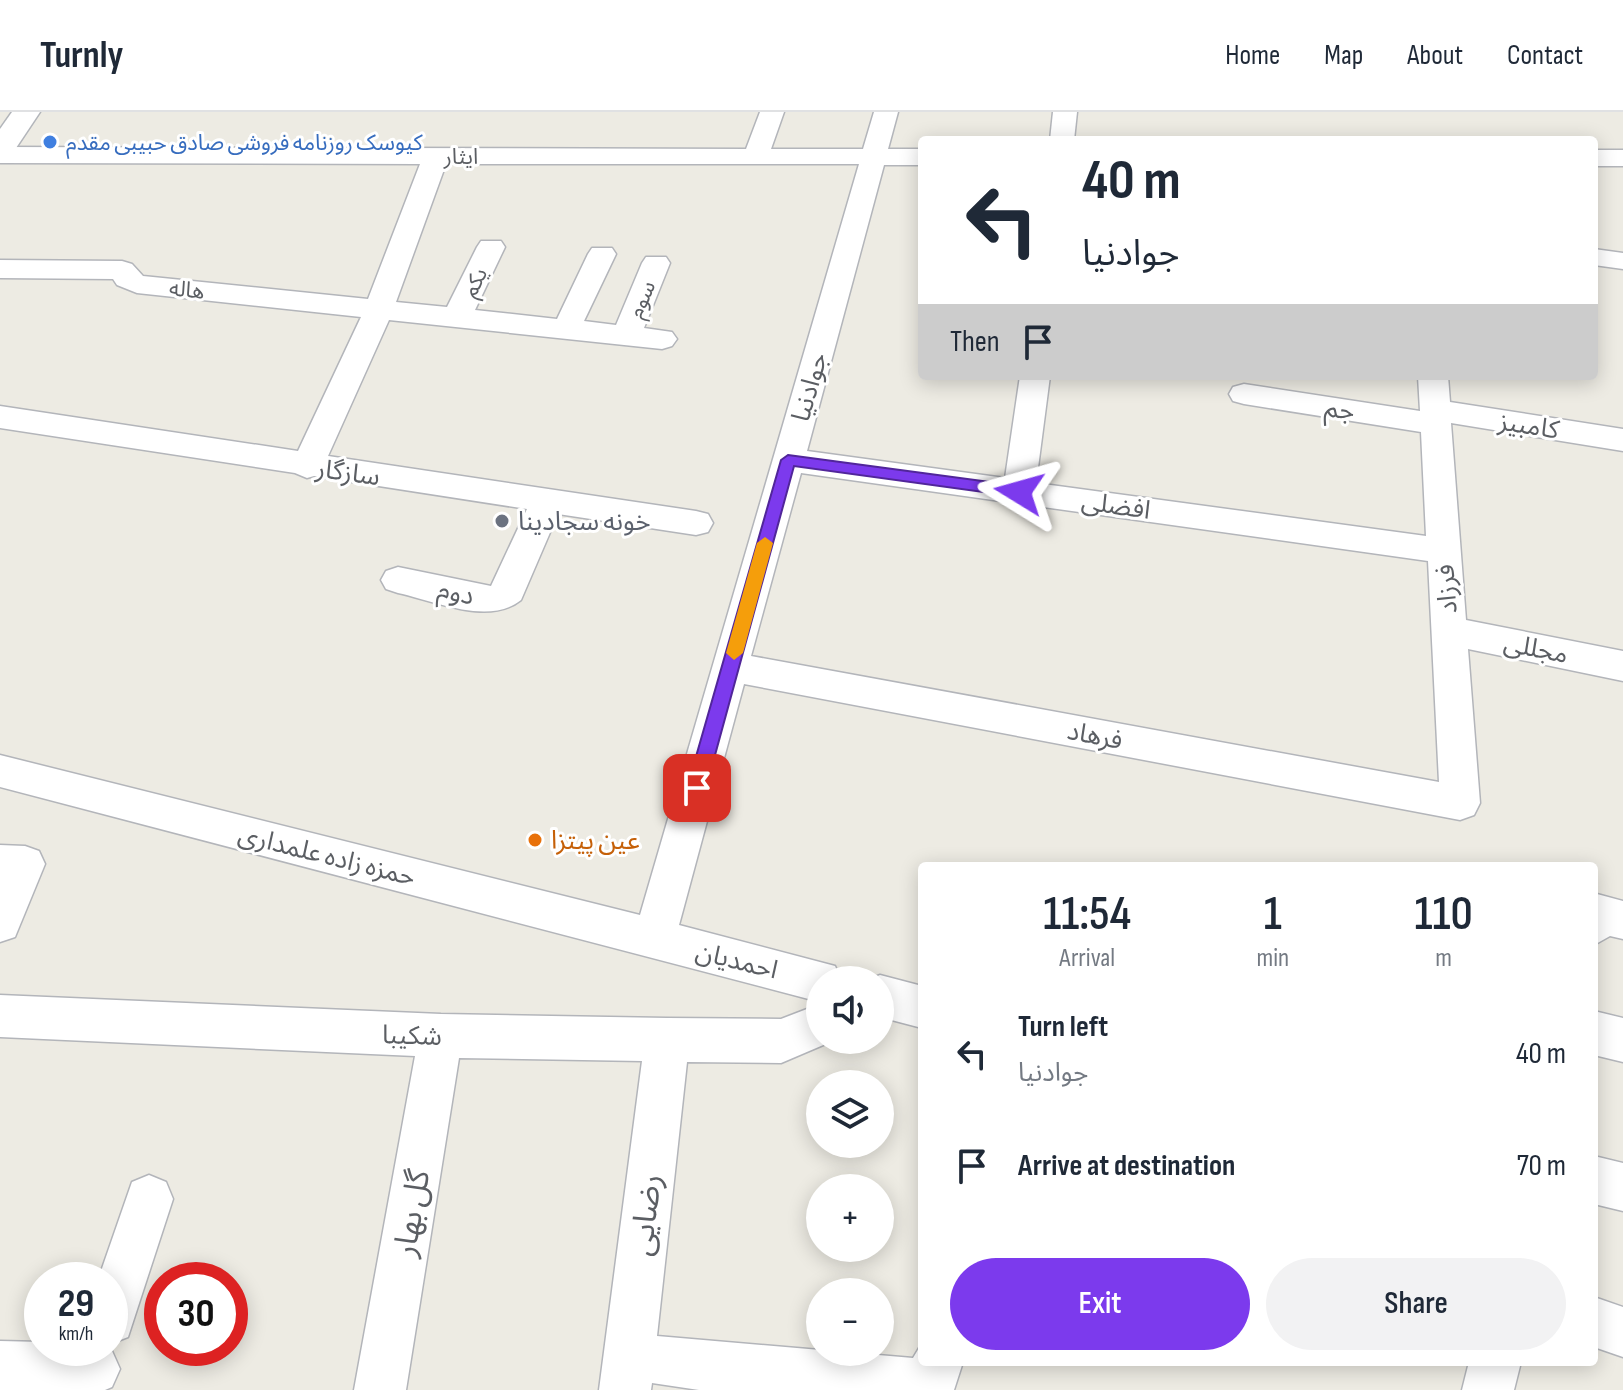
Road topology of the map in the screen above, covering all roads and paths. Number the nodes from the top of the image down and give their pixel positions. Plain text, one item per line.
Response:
1 (772, 112) edge
2 (886, 112) edge
3 (1065, 112) edge
4 (8, 136) edge
5 (1062, 136) edge
6 (436, 156) junction
7 (756, 156) junction
8 (873, 157) junction
9 (918, 157) edge
10 (1598, 158) edge
11 (1623, 158) edge
12 (491, 247) dead end
13 (602, 254) dead end
14 (1598, 258) edge
15 (1623, 261) edge
16 (656, 263) dead end
17 (0, 269) edge
18 (379, 309) junction
19 (457, 317) junction
20 (566, 329) junction
21 (626, 335) junction
22 (662, 339) dead end
23 (1034, 380) edge
24 (1244, 394) dead end
25 (1435, 403) edge
26 (0, 417) edge
27 (1623, 440) edge
28 (788, 460) junction
29 (307, 467) junction
30 (1019, 492) junction
31 (547, 500) junction
32 (696, 523) dead end
33 (1444, 551) junction
34 (398, 580) dead end
35 (1449, 631) junction
36 (1623, 666) edge
37 (730, 667) junction
38 (0, 771) edge
39 (1460, 803) joint
40 (0, 863) edge
41 (0, 923) edge
42 (654, 939) junction
43 (806, 977) edge
44 (894, 1000) edge
45 (918, 1006) edge
46 (0, 1016) edge
47 (806, 1031) edge
48 (1598, 1034) edge
49 (441, 1036) junction
50 (667, 1040) junction
51 (1623, 1040) edge
52 (1598, 1181) edge
53 (1623, 1187) edge
54 (149, 1199) dead end
55 (128, 1264) edge
56 (1598, 1323) edge
57 (1623, 1332) edge
58 (936, 1366) edge
59 (1494, 1366) edge
60 (0, 1367) edge
61 (94, 1369) edge
62 (642, 1375) edge
63 (380, 1390) edge
64 (1488, 1390) edge

1 - 7 street
2 - 8 street, جوادنیا
3 - 5 street
4 - 6 street, ایثار
6 - 7 street, ایثار
6 - 18 street
7 - 8 street, ایثار
8 - 9 street, ایثار
8 - 28 street, جوادنیا
10 - 11 street
12 - 19 street, یکم
13 - 20 street
14 - 15 street
16 - 21 street, سوم
17 - 18 street, هاله
18 - 19 street, هاله
18 - 29 street
19 - 20 street, هاله
20 - 21 street, هاله
21 - 22 street, هاله
23 - 30 street
24 - 25 street, جم
25 - 27 street, کامبیز
25 - 33 street, فرزاد
26 - 29 street, سازگار
28 - 30 street, افضلی
28 - 37 street, جوادنیا
29 - 31 street, سازگار
30 - 33 street, افضلی
31 - 32 street, سازگار
31 - 34 street, دوم
33 - 35 street, فرزاد
35 - 36 street, مجللی
35 - 39 street, فرزاد
37 - 39 street, فرهاد
37 - 42 street, جوادنیا
38 - 42 street, حمزه زاده علمداری
40 - 41 street
42 - 43 street, احمدیان
44 - 45 street
46 - 49 street, شکیبا
47 - 50 street, شکیبا
48 - 51 street
49 - 50 street, شکیبا
49 - 63 street, گل بهار
50 - 62 street, رضایی
52 - 53 street
54 - 55 street
56 - 57 street
58 - 62 street
59 - 64 street
60 - 61 street

